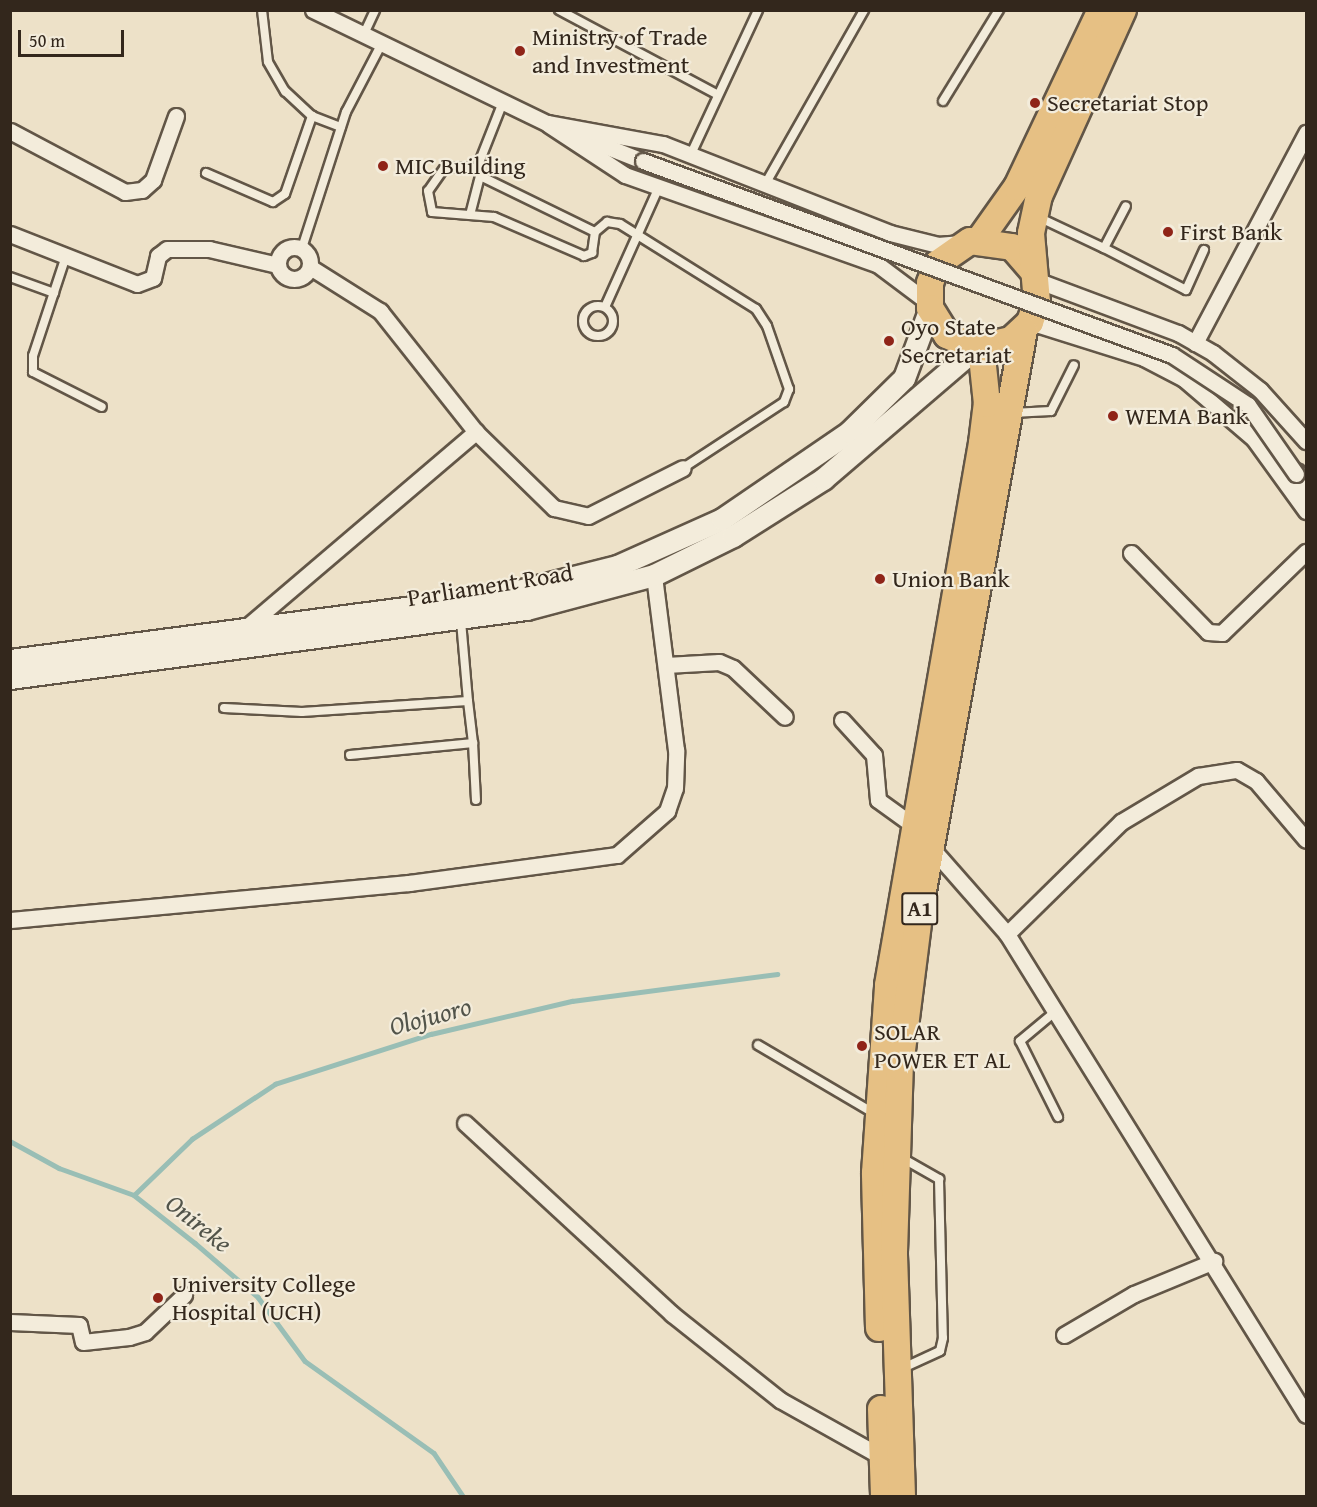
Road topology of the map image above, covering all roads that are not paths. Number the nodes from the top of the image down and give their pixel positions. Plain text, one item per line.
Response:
1 (262, 10) edge
2 (313, 10) edge
3 (375, 10) edge
4 (559, 10) edge
5 (758, 10) edge
6 (864, 10) edge
7 (999, 10) edge
8 (1101, 10) edge
9 (1123, 10) edge
10 (363, 36) junction
11 (381, 45) junction
12 (718, 95) junction
13 (943, 101) dead end
14 (503, 102) junction
15 (176, 116) dead end
16 (312, 116) junction
17 (547, 123) junction
18 (341, 127) junction
19 (10, 132) edge
20 (1306, 132) edge
21 (691, 154) junction
22 (478, 172) junction
23 (206, 173) dead end
24 (767, 181) junction
25 (658, 189) junction
26 (1126, 206) dead end
27 (470, 215) junction
28 (1034, 215) junction
29 (595, 232) junction
30 (10, 234) edge
31 (637, 236) junction
32 (975, 240) junction
33 (302, 248) junction
34 (1104, 248) junction
35 (1204, 250) dead end
36 (66, 256) junction
37 (278, 266) junction
38 (310, 267) junction
39 (1035, 276) junction
40 (10, 277) edge
41 (54, 293) junction
42 (930, 305) junction
43 (605, 307) junction
44 (1027, 326) junction
45 (1195, 343) junction
46 (979, 347) junction
47 (1074, 364) dead end
48 (102, 407) dead end
49 (1010, 414) junction
50 (476, 432) junction
51 (1305, 436) edge
52 (683, 468) joint
53 (1301, 482) edge
54 (1306, 511) edge
55 (1306, 552) edge
56 (1131, 553) dead end
57 (654, 574) junction
58 (460, 617) junction
59 (241, 638) junction
60 (10, 660) edge
61 (666, 665) junction
62 (10, 678) edge
63 (468, 700) junction
64 (224, 708) dead end
65 (785, 717) dead end
66 (842, 720) dead end
67 (473, 743) junction
68 (350, 755) dead end
69 (476, 800) dead end
70 (919, 838) junction
71 (1306, 840) edge
72 (10, 920) edge
73 (1007, 934) junction
74 (1056, 1011) junction
75 (758, 1045) dead end
76 (879, 1116) junction
77 (1058, 1117) dead end
78 (465, 1123) dead end
79 (896, 1155) junction
80 (1214, 1261) junction
81 (184, 1295) dead end
82 (10, 1322) edge
83 (1064, 1335) dead end
84 (897, 1370) junction
85 (1306, 1415) edge
86 (882, 1457) junction
87 (884, 1497) edge
88 (902, 1497) edge

1 - 16 lane
2 - 10 street
3 - 10 lane
4 - 12 lane
5 - 12 lane
6 - 24 lane
7 - 13 lane
8 - 32 highway
9 - 28 highway
10 - 11 street
11 - 14 street
11 - 18 lane
12 - 21 lane
14 - 17 street
14 - 22 lane
15 - 19 street
16 - 18 lane
16 - 23 lane
17 - 21 street
17 - 25 street
17 - 53 street, bridge
18 - 33 lane
20 - 45 street
21 - 24 street
22 - 27 lane
22 - 27 lane
22 - 29 lane
24 - 32 street
25 - 31 lane
25 - 42 street
26 - 34 lane
27 - 29 lane
28 - 34 lane
28 - 39 highway
29 - 31 lane
30 - 36 street
31 - 43 lane
31 - 52 lane
32 - 39 highway
32 - 42 highway
33 - 37 street
33 - 38 street
34 - 35 lane
36 - 37 street
36 - 41 lane
37 - 38 street
38 - 50 street
39 - 44 highway
39 - 45 street
40 - 41 lane
41 - 48 lane
42 - 46 highway
42 - 59 main road, Parliament Road
43 - 43 lane
44 - 46 highway
44 - 49 highway, A1
44 - 54 street
45 - 51 street
46 - 57 main road, Parliament Road
46 - 70 highway, A1
47 - 49 lane
49 - 70 highway, A1
50 - 52 street
50 - 59 street
55 - 56 street
57 - 58 main road, Parliament Road
57 - 61 street
58 - 59 main road, Parliament Road
58 - 63 lane
59 - 60 main road, Parliament Road
59 - 62 main road, Parliament Road
61 - 65 street
61 - 72 street
63 - 64 lane
63 - 67 lane
66 - 70 street
67 - 68 lane
67 - 69 lane
70 - 73 street
70 - 76 highway, A1
70 - 79 highway, A1
71 - 73 street
73 - 74 street
74 - 77 lane
74 - 80 street
75 - 76 lane
76 - 86 highway, A1
78 - 86 street
79 - 84 highway, A1
79 - 84 lane
80 - 83 street
80 - 85 street
81 - 82 street
84 - 88 highway, A1
86 - 87 highway, A1

